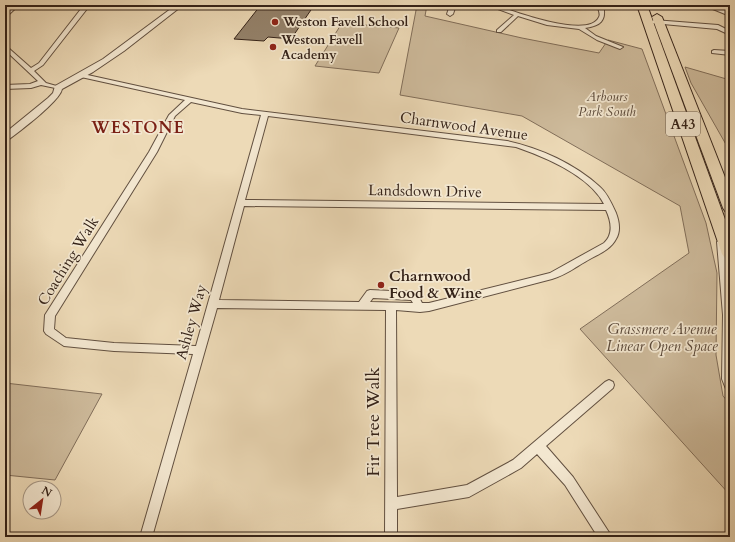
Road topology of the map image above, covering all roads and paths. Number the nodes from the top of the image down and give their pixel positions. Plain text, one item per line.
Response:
1 (16, 5) edge
2 (88, 5) edge
3 (180, 5) edge
4 (453, 5) edge
5 (490, 5) edge
6 (600, 5) edge
7 (642, 5) edge
8 (706, 5) edge
9 (450, 14) dead end
10 (518, 14) junction
11 (5, 16) edge
12 (656, 20) junction
13 (728, 21) edge
14 (679, 24) junction
15 (580, 27) junction
16 (499, 31) dead end
17 (730, 33) edge
18 (5, 46) edge
19 (620, 47) dead end
20 (714, 52) dead end
21 (730, 53) edge
22 (31, 71) junction
23 (83, 76) junction
24 (42, 82) junction
25 (32, 86) junction
26 (5, 87) edge
27 (58, 88) junction
28 (189, 100) junction
29 (264, 114) junction
30 (5, 138) edge
31 (240, 203) junction
32 (609, 207) junction
33 (730, 208) edge
34 (719, 227) junction
35 (730, 254) edge
36 (213, 304) junction
37 (362, 306) junction
38 (390, 308) junction
39 (420, 308) junction
40 (198, 350) junction
41 (610, 385) dead end
42 (730, 386) edge
43 (538, 446) junction
44 (390, 504) junction
45 (146, 537) edge
46 (391, 537) edge
47 (606, 537) edge

1 - 11 street
2 - 22 street
3 - 23 street
4 - 9 street
5 - 10 street
6 - 15 street
7 - 12 highway, A43
8 - 13 street
10 - 15 street
10 - 16 street
12 - 14 street
12 - 14 street
12 - 33 highway, A43
12 - 34 highway, A43
13 - 14 street
13 - 17 street
15 - 19 street
18 - 22 street
20 - 21 street
22 - 24 street
23 - 27 street
23 - 28 street, Charnwood Avenue
24 - 25 street
24 - 27 street
25 - 26 street
25 - 27 street
27 - 30 street
28 - 29 street, Charnwood Avenue
28 - 40 street, Coaching Walk
29 - 31 street, Ashley Way
29 - 32 street, Charnwood Avenue
31 - 32 street, Landsdown Drive
31 - 36 street, Ashley Way
32 - 39 street, Charnwood Avenue
34 - 35 highway, A43
34 - 42 street
36 - 37 street, Charnwood Avenue
36 - 40 street, Ashley Way
37 - 38 street, Charnwood Avenue
37 - 39 street
38 - 39 street, Charnwood Avenue
38 - 44 street, Fir Tree Walk
40 - 45 street, Ashley Way
41 - 43 street
43 - 44 street
43 - 47 street
44 - 46 street, Fir Tree Walk

